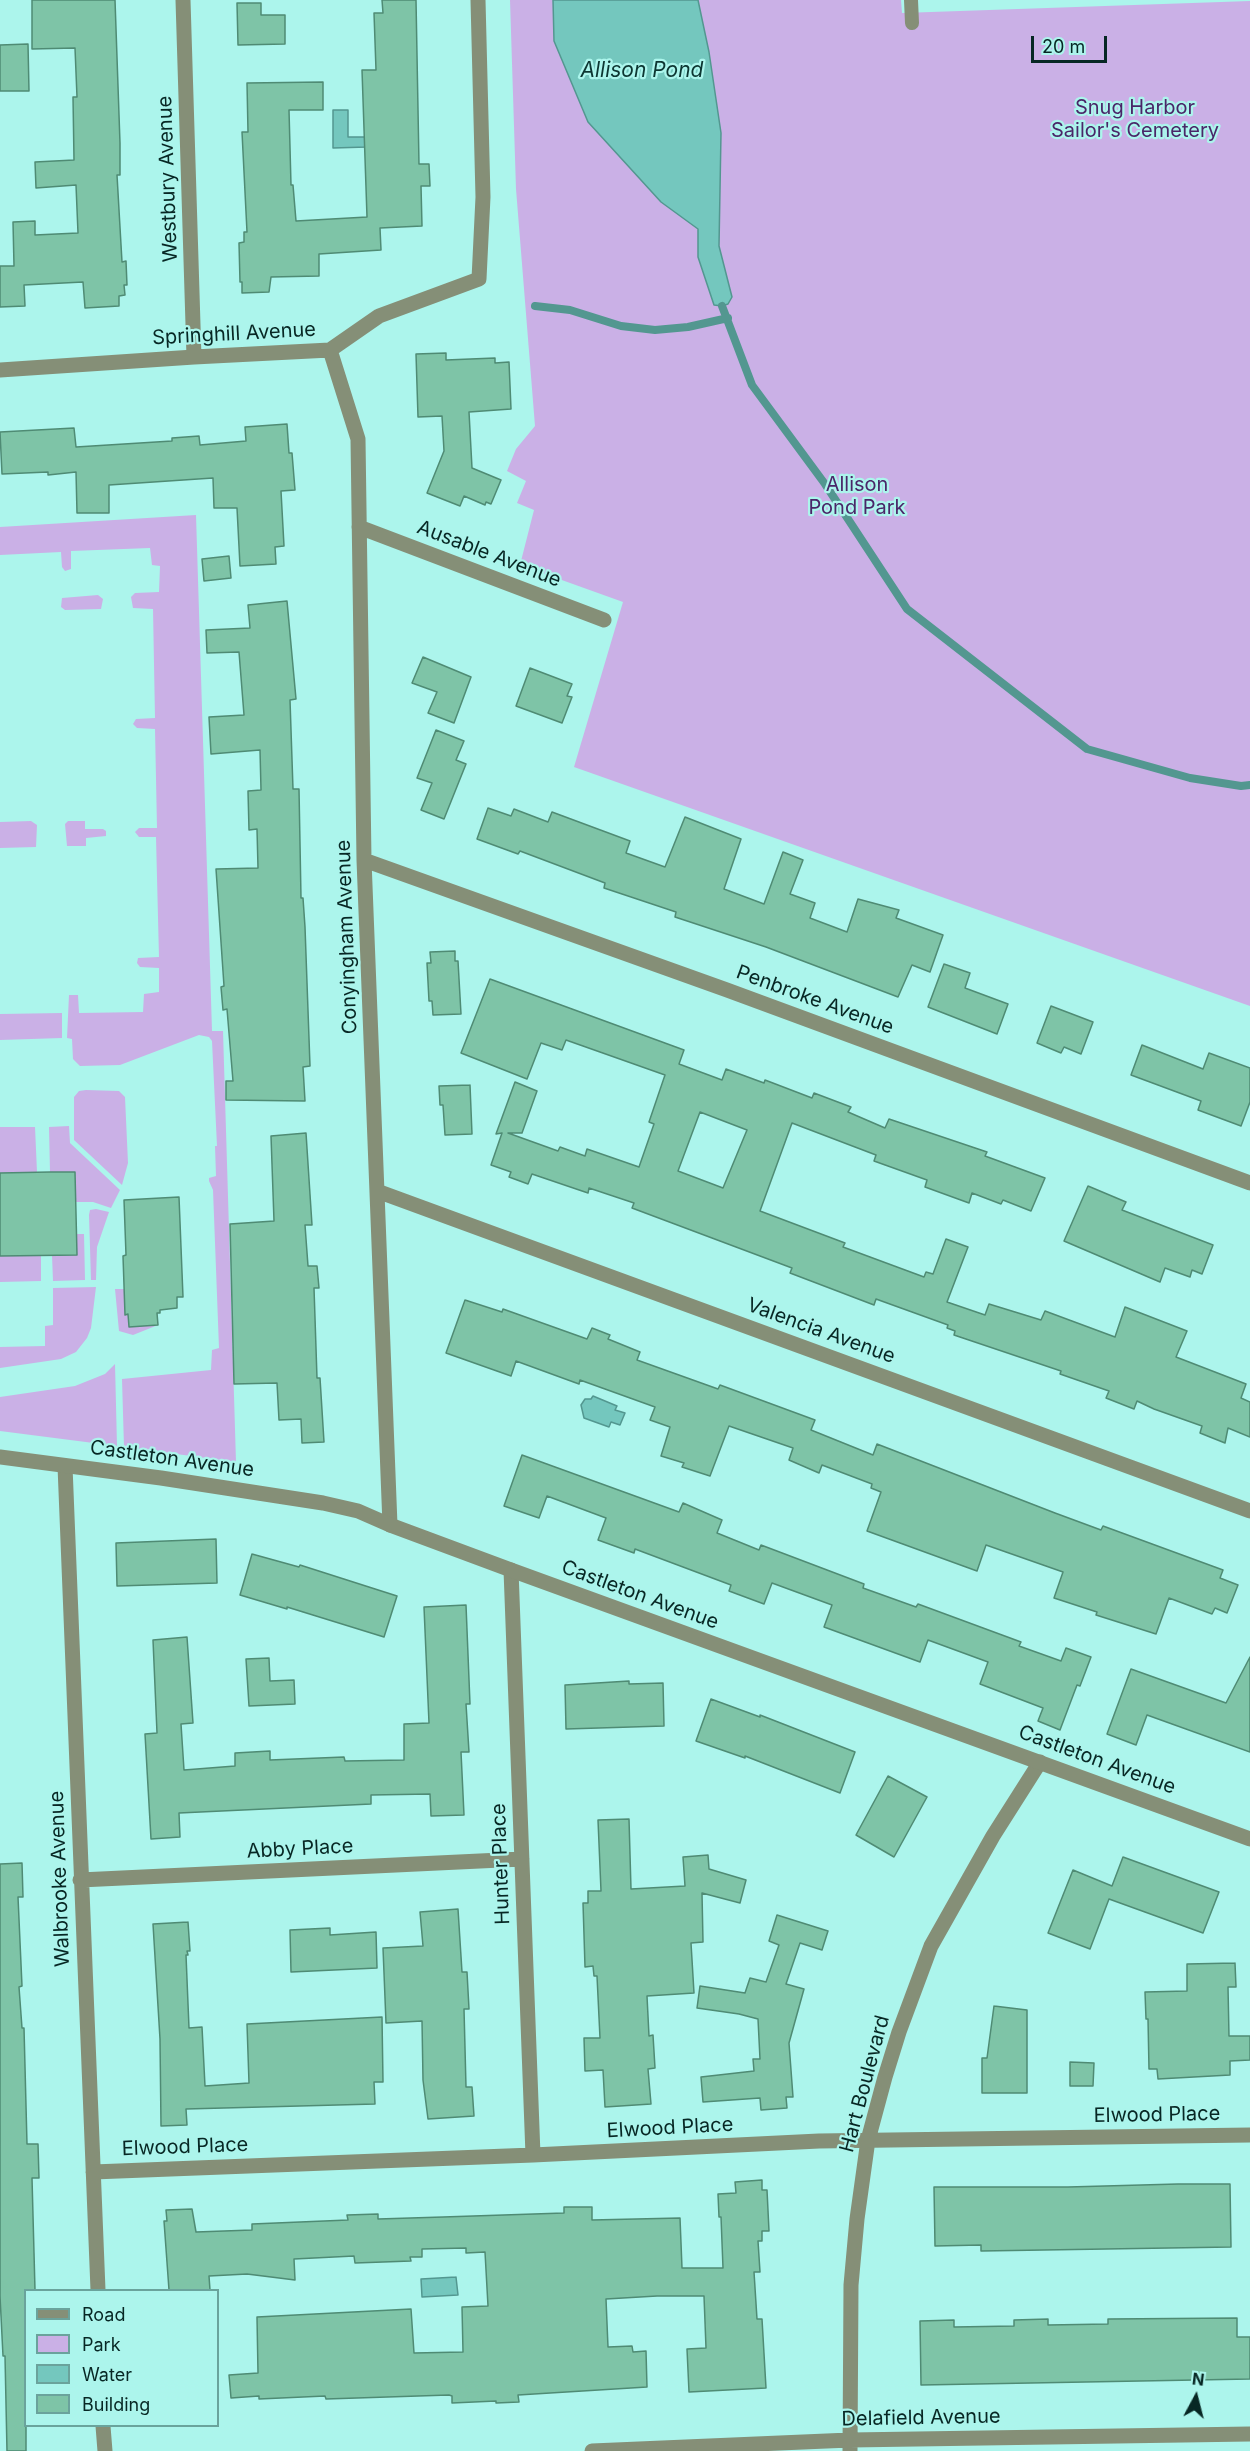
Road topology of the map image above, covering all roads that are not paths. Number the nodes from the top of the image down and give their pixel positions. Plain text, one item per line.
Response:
1 (183, 0) edge
2 (478, 0) edge
3 (911, 0) edge
4 (912, 23) dead end
5 (330, 350) junction
6 (194, 357) junction
7 (0, 370) edge
8 (359, 527) junction
9 (604, 620) dead end
10 (364, 860) junction
11 (1250, 1183) edge
12 (377, 1191) junction
13 (0, 1457) edge
14 (65, 1466) junction
15 (1250, 1511) edge
16 (390, 1525) junction
17 (511, 1570) junction
18 (1040, 1762) junction
19 (1250, 1839) edge
20 (522, 1859) junction
21 (80, 1880) junction
22 (1250, 2135) edge
23 (868, 2140) junction
24 (533, 2155) junction
25 (93, 2172) junction
26 (98, 2289) edge
27 (104, 2427) edge
28 (1250, 2434) edge
29 (850, 2446) edge
30 (105, 2451) edge
31 (592, 2451) edge

1 - 6 street, Westbury Avenue
2 - 5 street, Springhill Avenue
3 - 4 lane
5 - 6 street, Springhill Avenue
5 - 8 street, Conyingham Avenue
6 - 7 street, Springhill Avenue
8 - 9 street, Ausable Avenue
8 - 10 street, Conyingham Avenue
10 - 11 street, Penbroke Avenue
10 - 12 street, Conyingham Avenue
12 - 15 street, Valencia Avenue
12 - 16 street, Conyingham Avenue
13 - 14 street, Castleton Avenue
14 - 16 street, Castleton Avenue
14 - 21 street, Walbrooke Avenue
16 - 17 street, Castleton Avenue
17 - 18 street, Castleton Avenue
17 - 20 street, Hunter Place
18 - 19 street, Castleton Avenue
18 - 23 street, Hart Boulevard
20 - 21 street, Abby Place
20 - 24 street, Hunter Place
21 - 25 street, Walbrooke Avenue
22 - 23 street, Elwood Place
23 - 24 street, Elwood Place
23 - 29 street, Hart Boulevard
24 - 25 street, Elwood Place
25 - 26 street, Walbrooke Avenue
27 - 30 street
28 - 29 street, Delafield Avenue
29 - 31 street, Delafield Avenue

